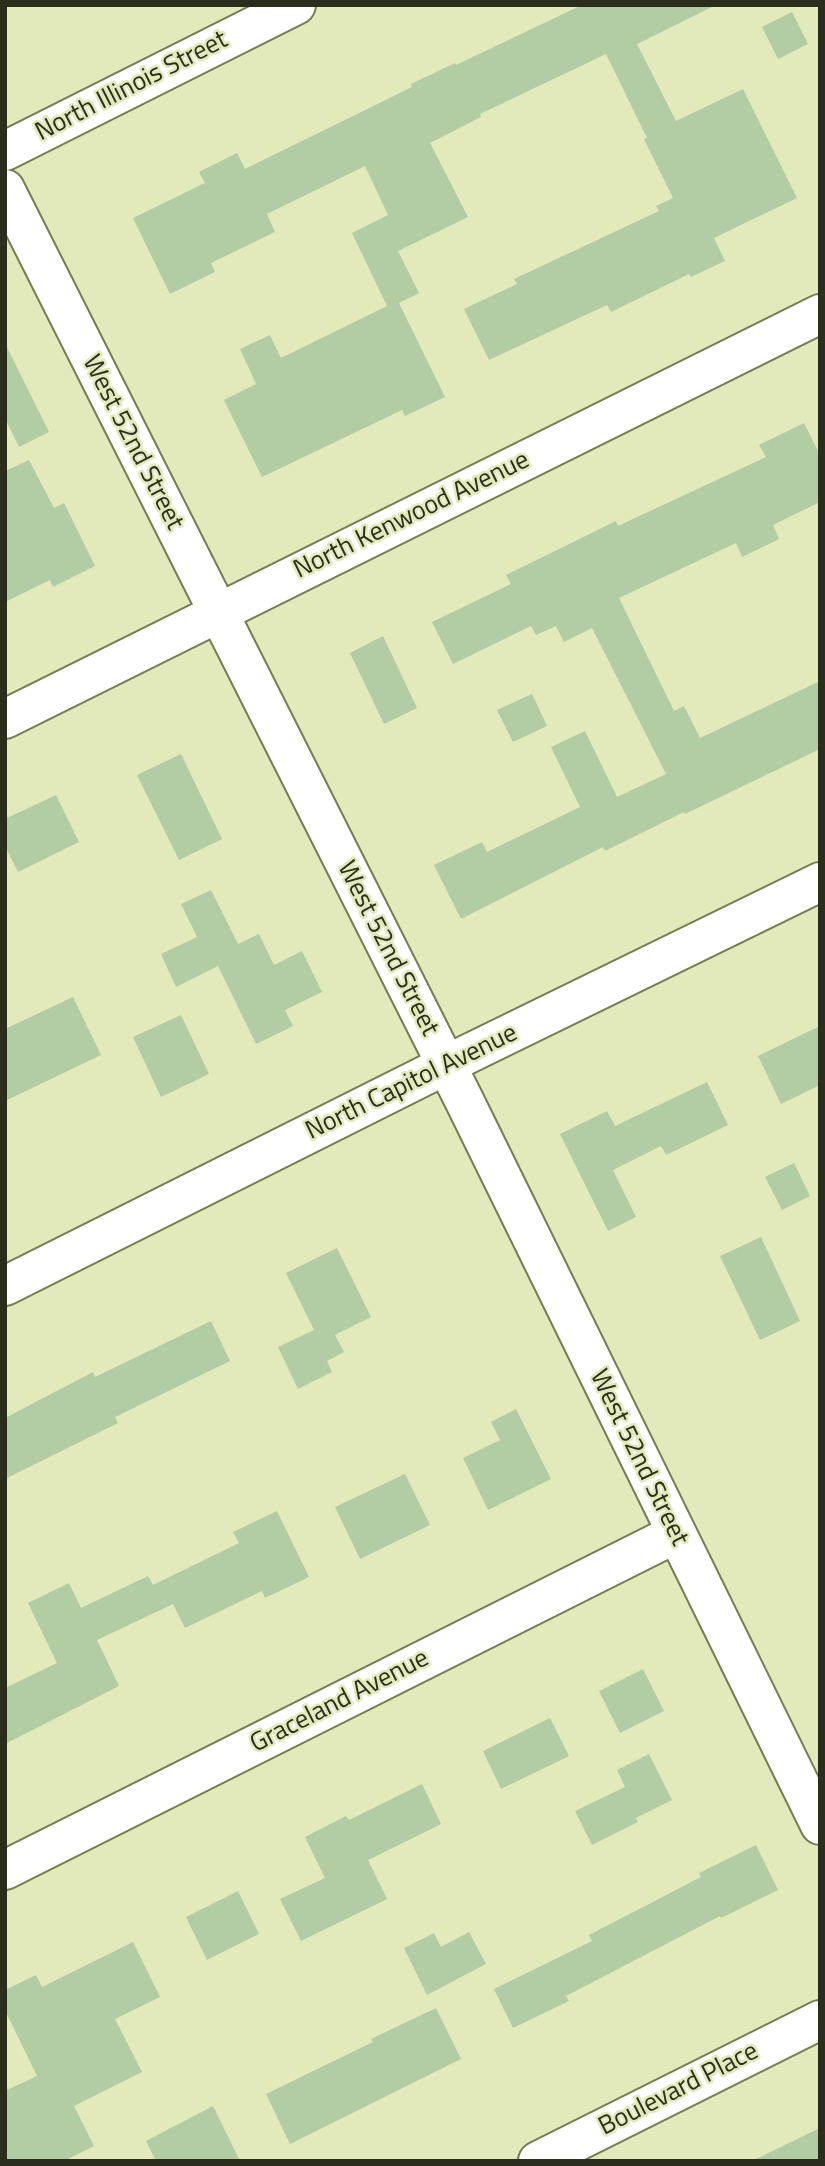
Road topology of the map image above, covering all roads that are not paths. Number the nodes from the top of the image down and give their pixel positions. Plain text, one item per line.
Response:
1 (296, 5) edge
2 (5, 150) edge
3 (5, 189) edge
4 (820, 314) edge
5 (217, 614) junction
6 (5, 719) edge
7 (820, 882) edge
8 (446, 1065) junction
9 (5, 1286) edge
10 (675, 1534) junction
11 (820, 1825) edge
12 (5, 1870) edge
13 (820, 2020) edge
14 (538, 2161) edge

1 - 2 street, North Illinois Street
3 - 5 street, West 52nd Street
4 - 5 street, North Kenwood Avenue
5 - 6 street, North Kenwood Avenue
5 - 8 street, West 52nd Street
7 - 8 street, North Capitol Avenue
8 - 9 street, North Capitol Avenue
8 - 10 street, West 52nd Street
10 - 11 street, West 52nd Street
10 - 12 street, Graceland Avenue
13 - 14 street, Boulevard Place

